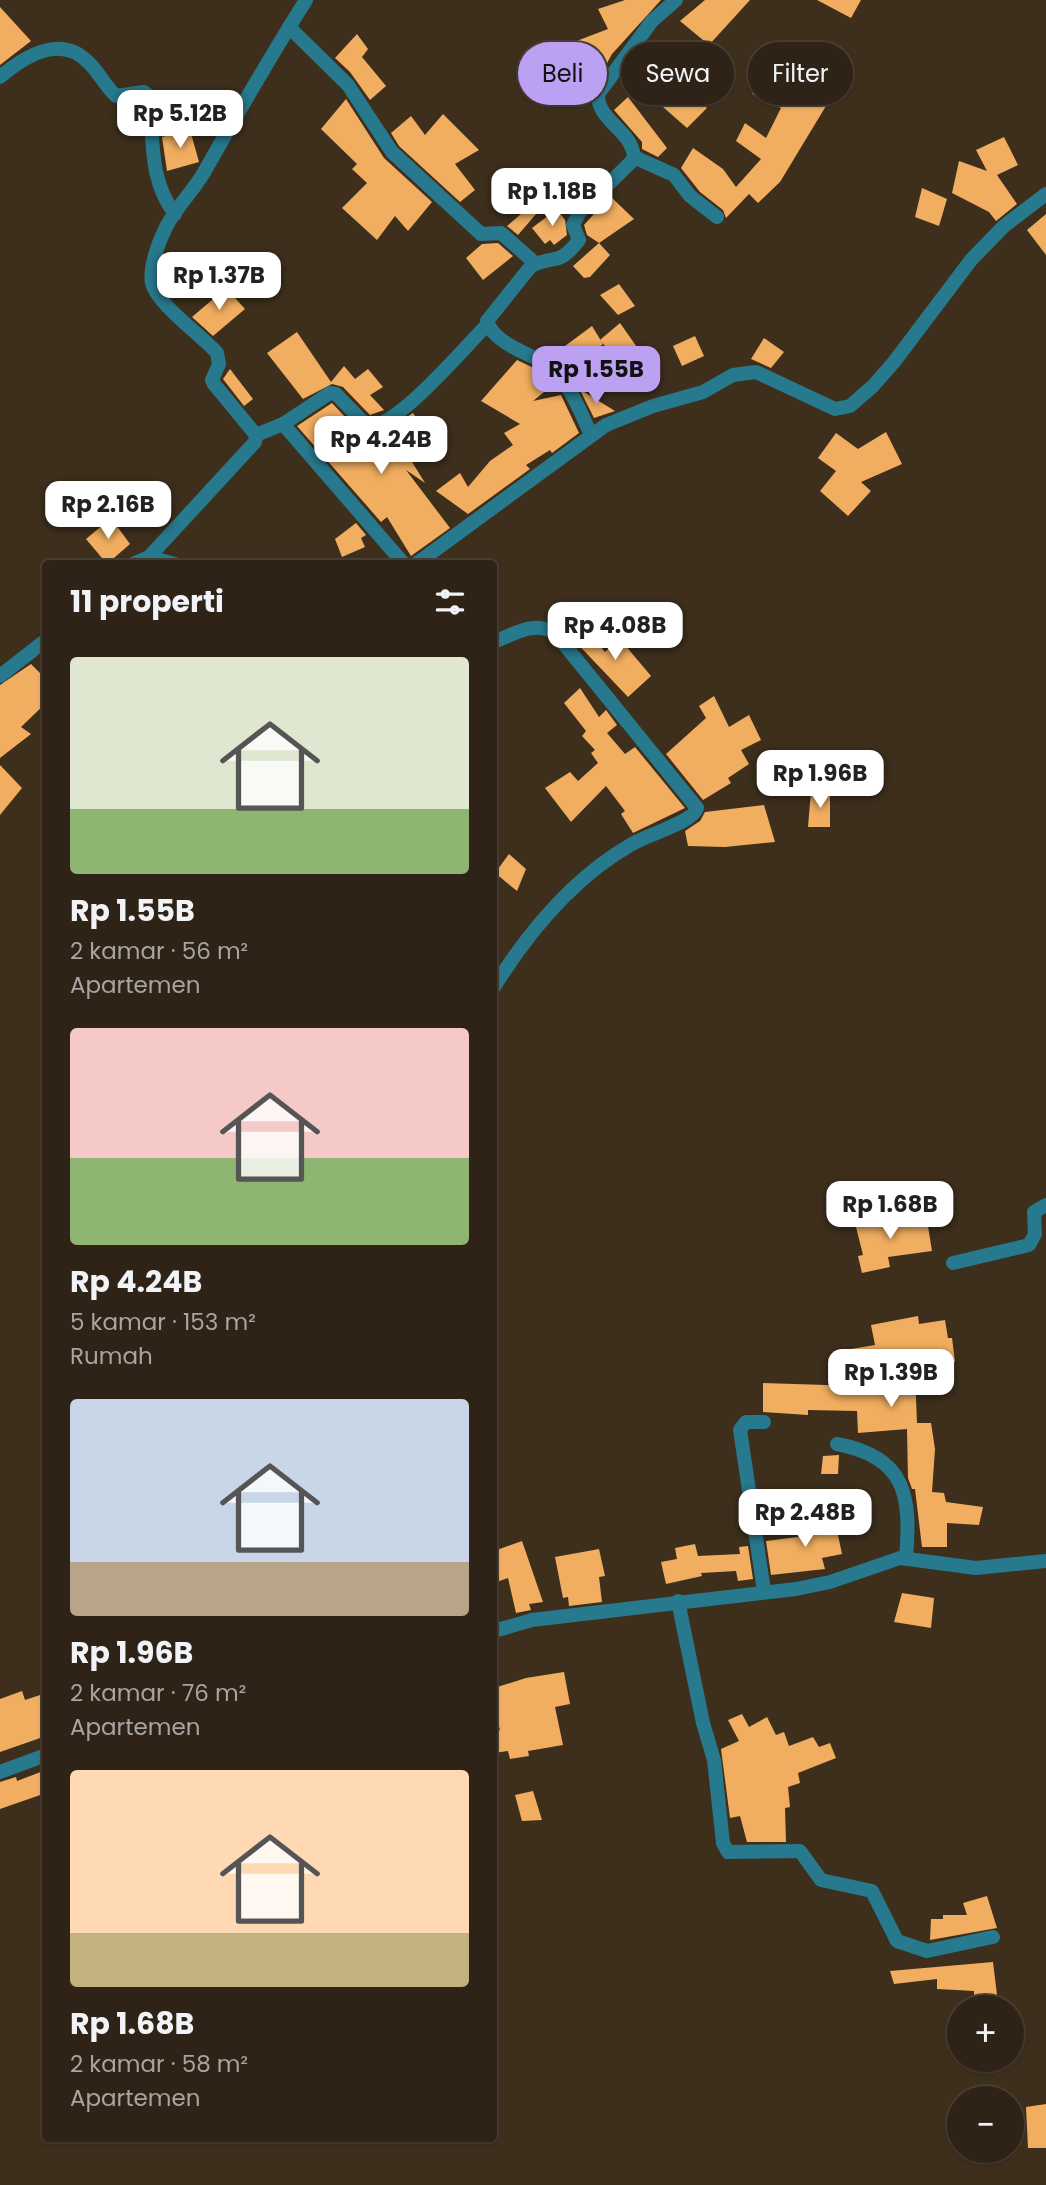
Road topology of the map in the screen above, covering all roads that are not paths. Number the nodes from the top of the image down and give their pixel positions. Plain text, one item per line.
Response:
1 (306, 0) edge
2 (676, 0) edge
3 (289, 27) junction
4 (0, 77) edge
5 (634, 156) junction
6 (1046, 194) edge
7 (176, 215) junction
8 (718, 217) dead end
9 (535, 263) junction
10 (487, 325) junction
11 (283, 424) junction
12 (256, 435) junction
13 (592, 435) junction
14 (149, 557) junction
15 (142, 560) edge
16 (160, 560) edge
17 (401, 560) edge
18 (421, 560) edge
19 (497, 641) edge
20 (42, 643) edge
21 (0, 676) edge
22 (497, 982) edge
23 (1046, 1205) edge
24 (953, 1263) dead end
25 (764, 1422) dead end
26 (837, 1444) dead end
27 (906, 1558) junction
28 (1046, 1561) edge
29 (764, 1591) junction
30 (678, 1601) junction
31 (497, 1629) edge
32 (42, 1756) edge
33 (0, 1772) edge
34 (993, 1937) dead end

1 - 3 street
2 - 5 street
3 - 7 street
3 - 9 street
4 - 7 street
5 - 8 street
5 - 9 street
6 - 13 street
7 - 12 street
9 - 10 street
10 - 11 street
10 - 13 street
11 - 12 street
11 - 17 street
12 - 14 street
13 - 18 street
14 - 15 street
14 - 16 street
19 - 22 street
20 - 21 street
23 - 24 street
25 - 29 street
26 - 27 street
27 - 28 street
27 - 29 street
29 - 30 street
30 - 31 street
30 - 34 street
32 - 33 street

